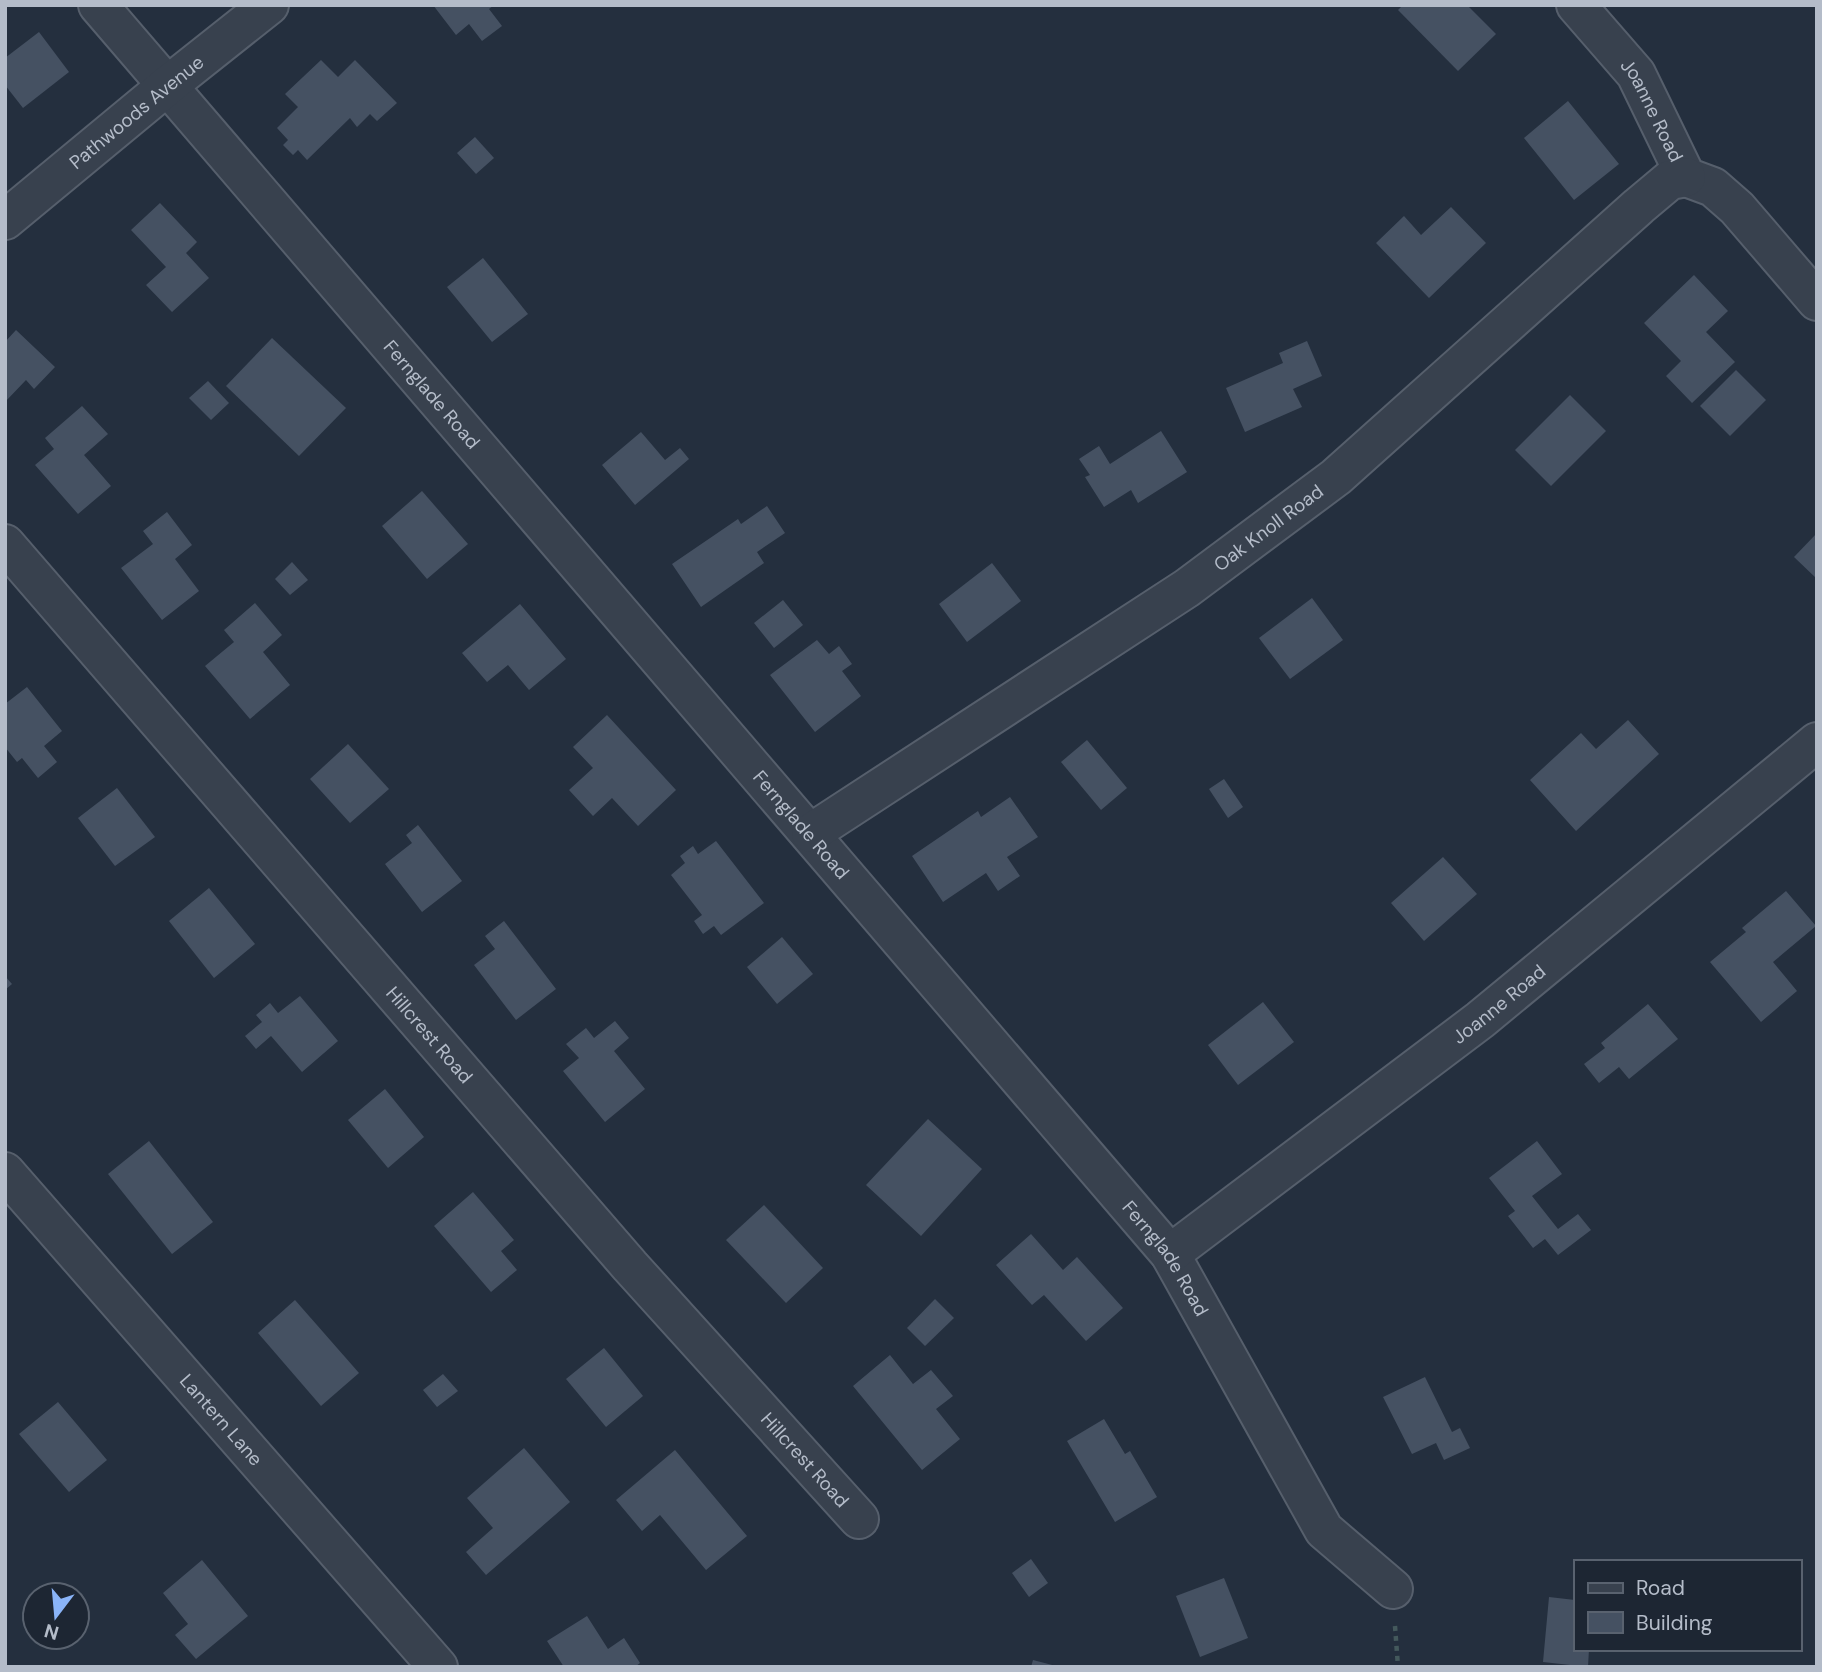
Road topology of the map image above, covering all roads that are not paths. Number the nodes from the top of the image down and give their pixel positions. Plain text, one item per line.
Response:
1 (98, 5) edge
2 (269, 5) edge
3 (1576, 5) edge
4 (167, 86) junction
5 (1686, 177) junction
6 (5, 220) edge
7 (1817, 302) edge
8 (5, 544) edge
9 (1817, 742) edge
10 (811, 833) junction
11 (5, 1172) edge
12 (1170, 1254) junction
13 (859, 1519) dead end
14 (1393, 1589) dead end
15 (438, 1667) edge

1 - 4 street, Fernglade Road
2 - 4 street, Pathwoods Avenue
3 - 5 street, Joanne Road
4 - 6 street, Pathwoods Avenue
4 - 10 street, Fernglade Road
5 - 7 street, Joanne Road
5 - 10 street, Oak Knoll Road
8 - 13 street, Hillcrest Road
9 - 12 street, Joanne Road
10 - 12 street, Fernglade Road
11 - 15 street, Lantern Lane
12 - 14 street, Fernglade Road

